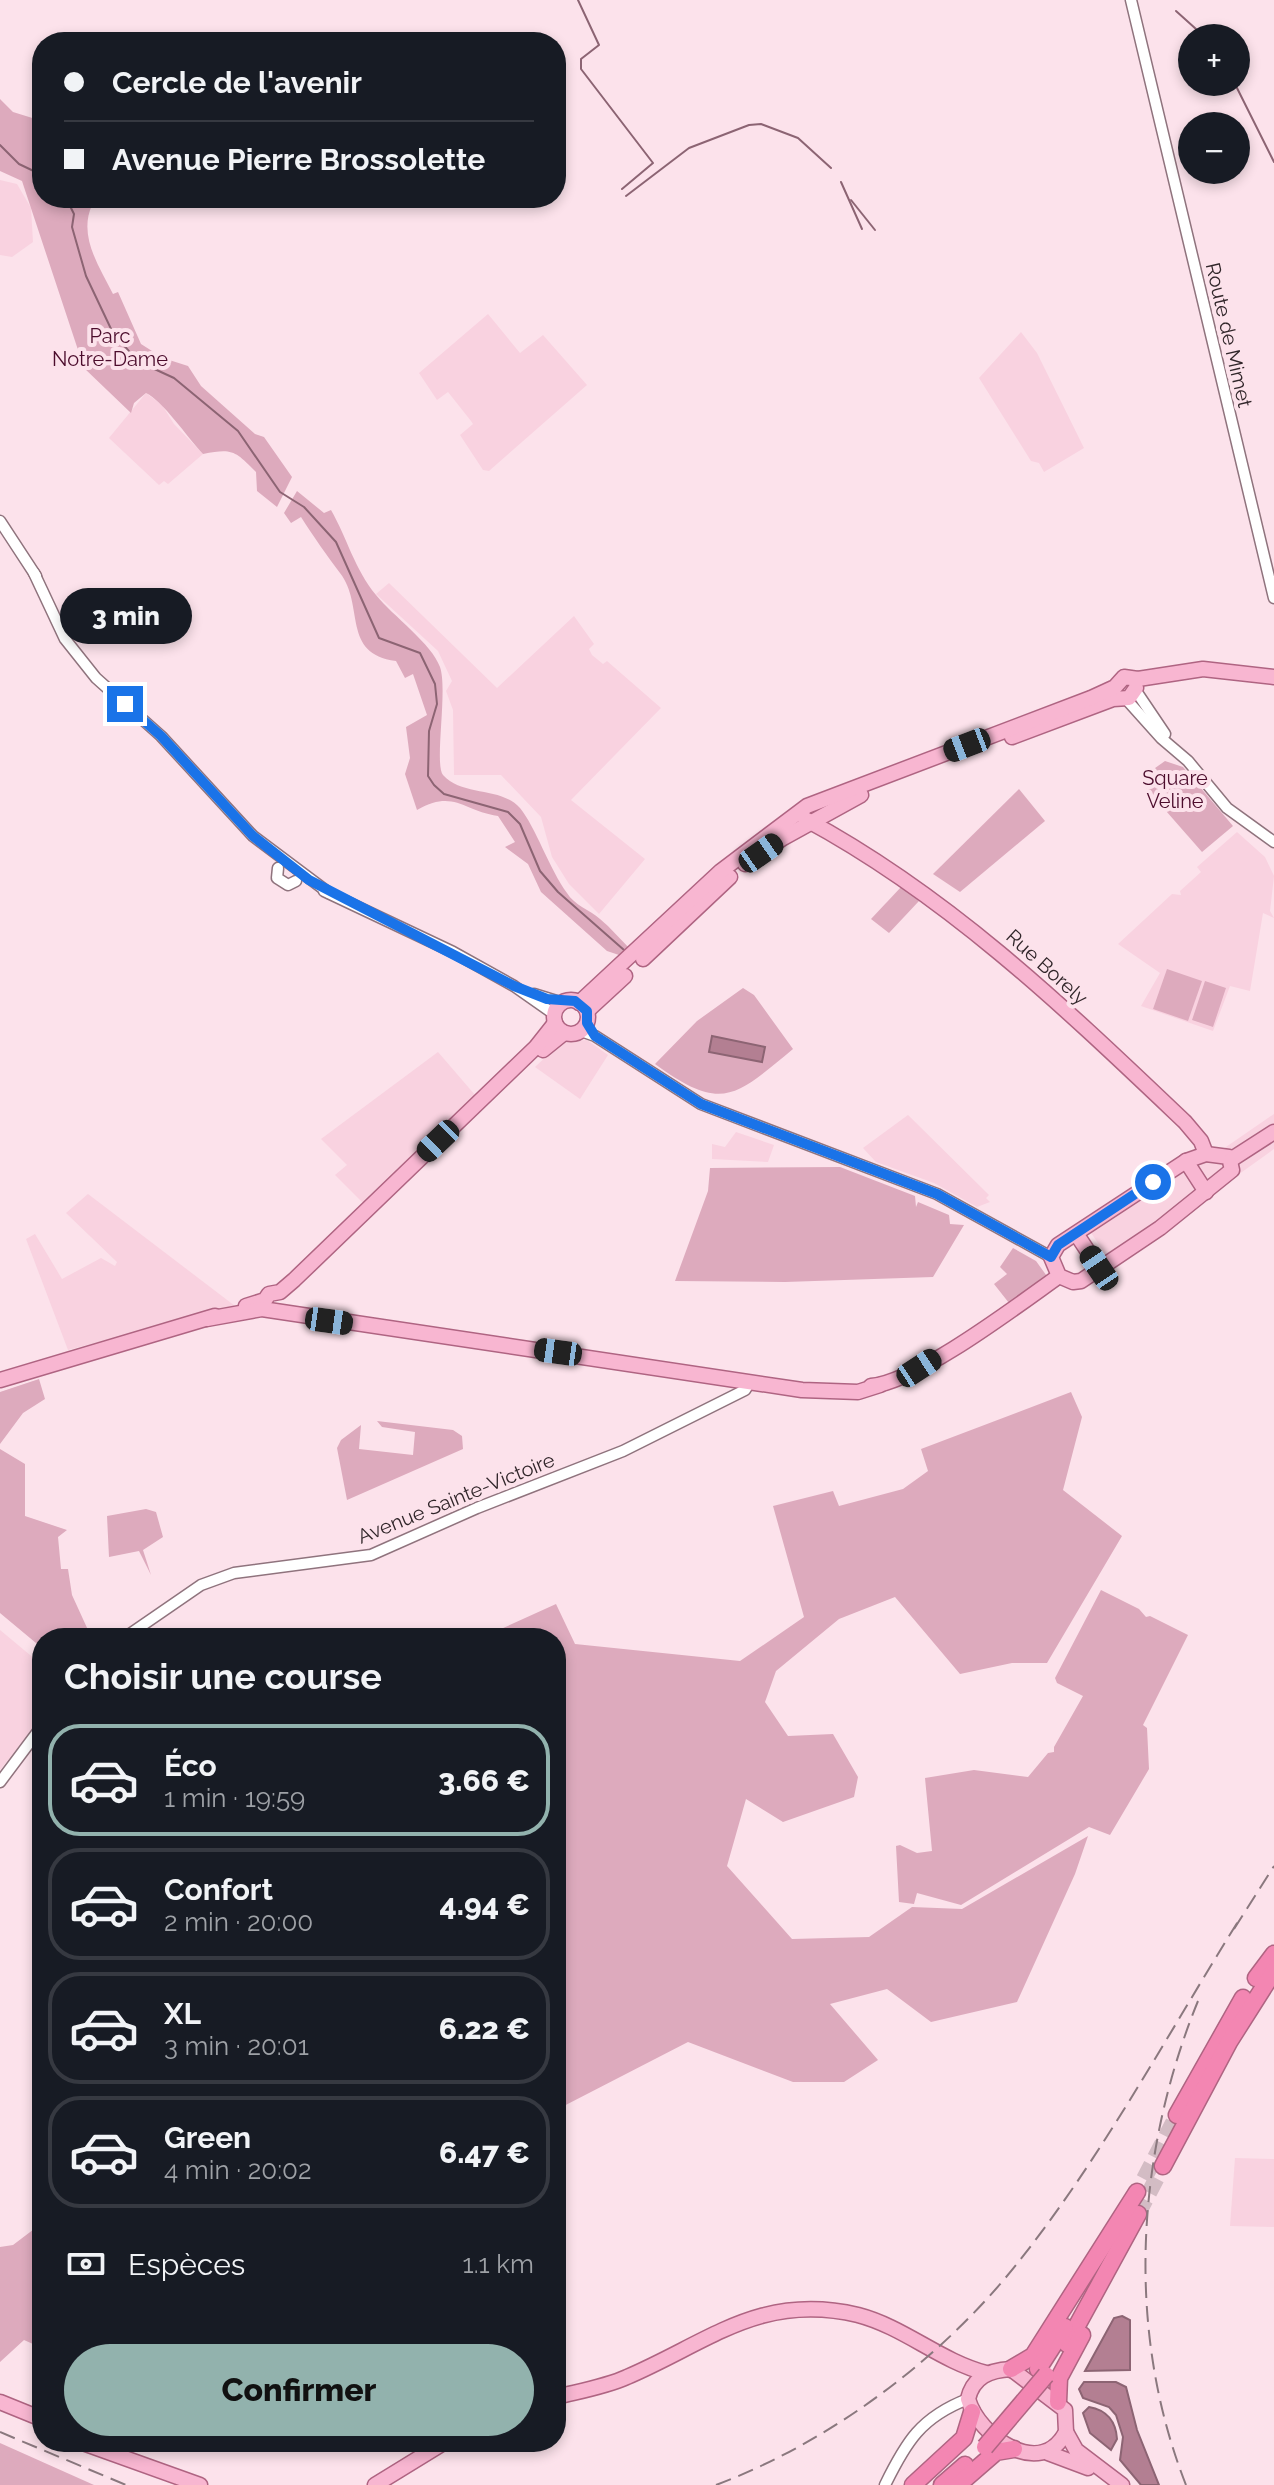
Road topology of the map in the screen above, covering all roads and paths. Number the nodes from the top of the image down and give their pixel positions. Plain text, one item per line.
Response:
1 (1128, 0) edge
2 (0, 521) edge
3 (1274, 598) edge
4 (1274, 677) edge
5 (1274, 684) edge
6 (1127, 690) junction
7 (828, 798) junction
8 (801, 810) junction
9 (818, 821) junction
10 (788, 834) junction
11 (1274, 842) edge
12 (282, 866) junction
13 (298, 877) junction
14 (559, 1018) junction
15 (586, 1021) junction
16 (1274, 1132) edge
17 (1206, 1154) junction
18 (1232, 1159) junction
19 (1186, 1161) junction
20 (1206, 1192) junction
21 (1077, 1235) junction
22 (1051, 1257) junction
23 (1099, 1268) junction
24 (1059, 1276) junction
25 (278, 1303) junction
26 (706, 1373) junction
27 (750, 1382) junction
28 (0, 1383) edge
29 (880, 1385) junction
30 (139, 1628) edge
31 (32, 1739) edge
32 (0, 1782) edge
33 (1274, 1954) edge
34 (1274, 1971) edge
35 (1177, 2115) tunnel mouth
36 (1163, 2166) tunnel mouth
37 (1138, 2214) tunnel mouth
38 (1125, 2239) junction
39 (920, 2343) junction
40 (1011, 2369) junction
41 (1042, 2372) junction
42 (986, 2373) junction
43 (566, 2394) edge
44 (970, 2400) junction
45 (0, 2402) edge
46 (1058, 2402) junction
47 (0, 2411) edge
48 (32, 2415) edge
49 (32, 2423) edge
50 (1066, 2432) junction
51 (981, 2444) junction
52 (1014, 2449) junction
53 (108, 2452) edge
54 (121, 2452) edge
55 (429, 2452) edge
56 (1048, 2453) junction
57 (200, 2485) edge
58 (375, 2485) edge
59 (885, 2485) edge
60 (913, 2485) edge
61 (926, 2485) edge
62 (942, 2485) edge
63 (958, 2485) edge
64 (1110, 2485) edge
65 (1122, 2485) edge

1 - 3 street, Route de Mimet
2 - 12 street
4 - 6 main road
5 - 6 main road
6 - 7 main road
6 - 9 main road
6 - 11 street
7 - 8 main road
7 - 9 main road
8 - 9 main road
8 - 10 main road
8 - 15 main road
9 - 10 main road
9 - 17 main road, Rue Borely
10 - 15 main road
12 - 13 street
12 - 13 street
13 - 14 street
14 - 15 main road
14 - 15 main road
14 - 25 main road
15 - 22 street
16 - 18 main road
17 - 18 main road
17 - 19 main road
18 - 20 main road
19 - 20 main road
19 - 21 main road
20 - 23 main road
21 - 22 main road
21 - 23 main road
22 - 24 main road
23 - 24 main road
24 - 29 main road
25 - 26 main road
25 - 28 main road
26 - 27 main road
26 - 29 main road
27 - 29 main road
27 - 30 street, Avenue Sainte-Victoire
31 - 32 street
33 - 35 highway
34 - 36 highway
37 - 38 highway
38 - 41 highway
38 - 46 highway
39 - 42 main road
39 - 43 main road
39 - 44 main road
40 - 41 highway
40 - 42 main road
40 - 46 main road
41 - 51 highway, bridge
42 - 44 main road
44 - 52 main road
44 - 59 street
44 - 60 highway
45 - 48 main road
46 - 50 main road
47 - 49 main road
50 - 56 main road
50 - 65 main road
51 - 61 highway
51 - 62 highway
52 - 56 main road
52 - 63 highway
53 - 57 main road
54 - 57 main road
55 - 58 main road
56 - 64 main road

